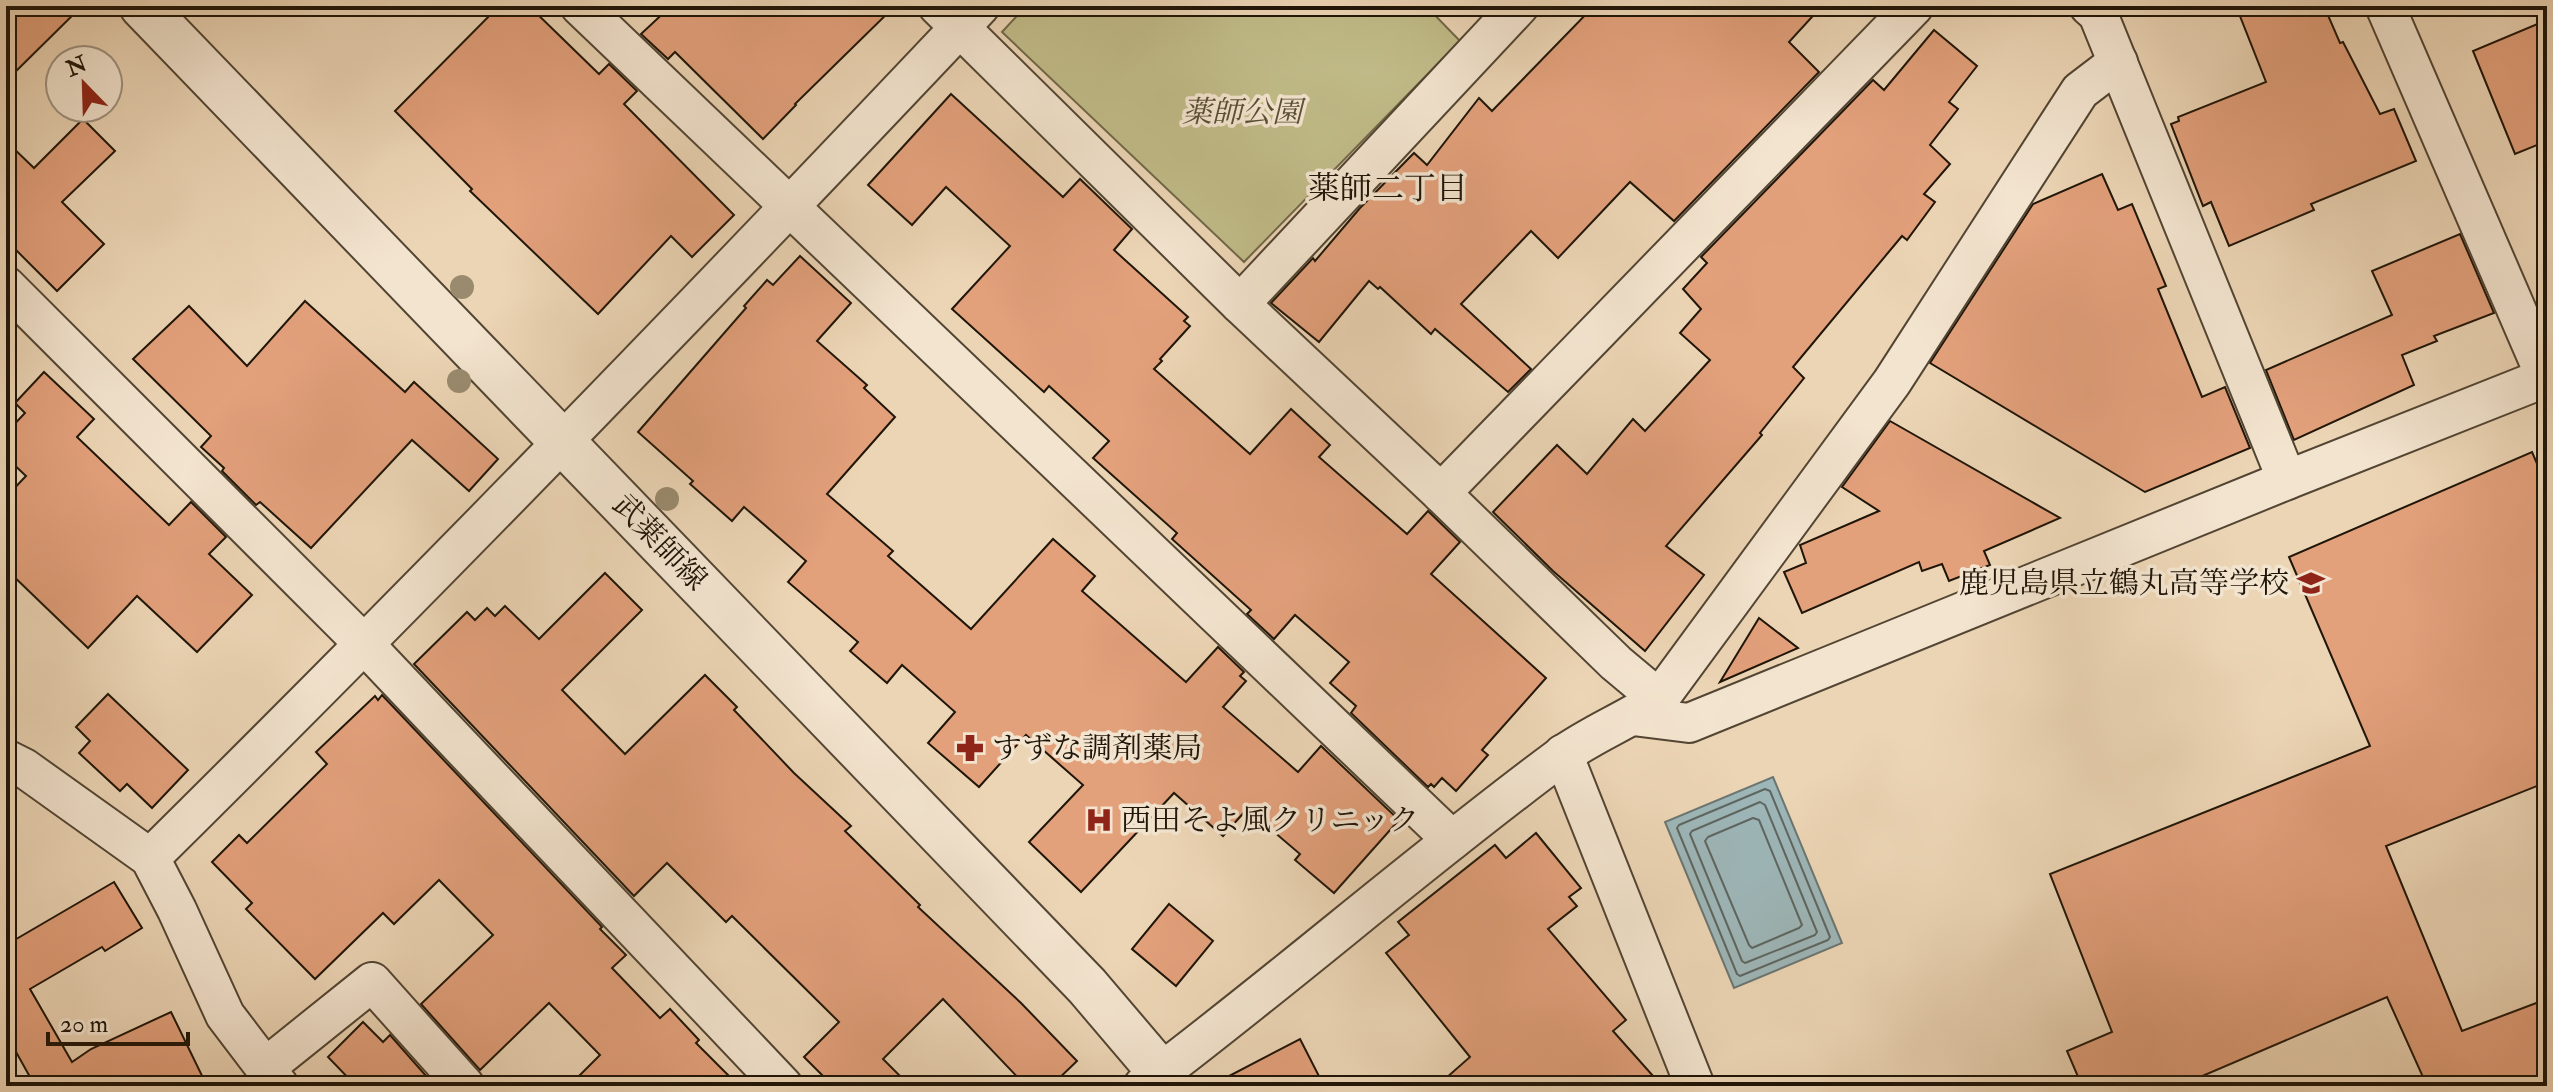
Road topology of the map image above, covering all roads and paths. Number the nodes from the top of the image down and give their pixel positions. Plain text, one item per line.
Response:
1 (142, 6) edge
2 (580, 6) edge
3 (1914, 6) edge
4 (2385, 6) edge
5 (2102, 9) edge
6 (1502, 12) edge
7 (959, 13) edge
8 (2118, 62) junction
9 (789, 206) junction
10 (6, 286) edge
11 (1240, 304) junction
12 (2546, 378) edge
13 (564, 442) junction
14 (2287, 480) junction
15 (1441, 493) junction
16 (365, 645) junction
17 (1646, 708) junction
18 (1563, 754) junction
19 (6, 759) edge
20 (1452, 840) junction
21 (150, 858) junction
22 (273, 1076) edge
23 (1157, 1082) edge
24 (465, 1086) edge
25 (783, 1086) edge
26 (1695, 1086) edge

1 - 13 street, 武薬師線
2 - 9 street
3 - 15 street
4 - 12 street
5 - 8 street
6 - 11 street
7 - 9 street
7 - 11 street
8 - 14 street
8 - 17 street
9 - 13 street
9 - 20 street
10 - 16 street
11 - 15 street
12 - 14 street
13 - 16 street
13 - 23 street, 武薬師線
14 - 17 street
15 - 17 street
16 - 21 street
16 - 25 street
17 - 18 street
18 - 20 street
18 - 26 street
19 - 21 street
20 - 23 street
21 - 22 street
22 - 24 street

